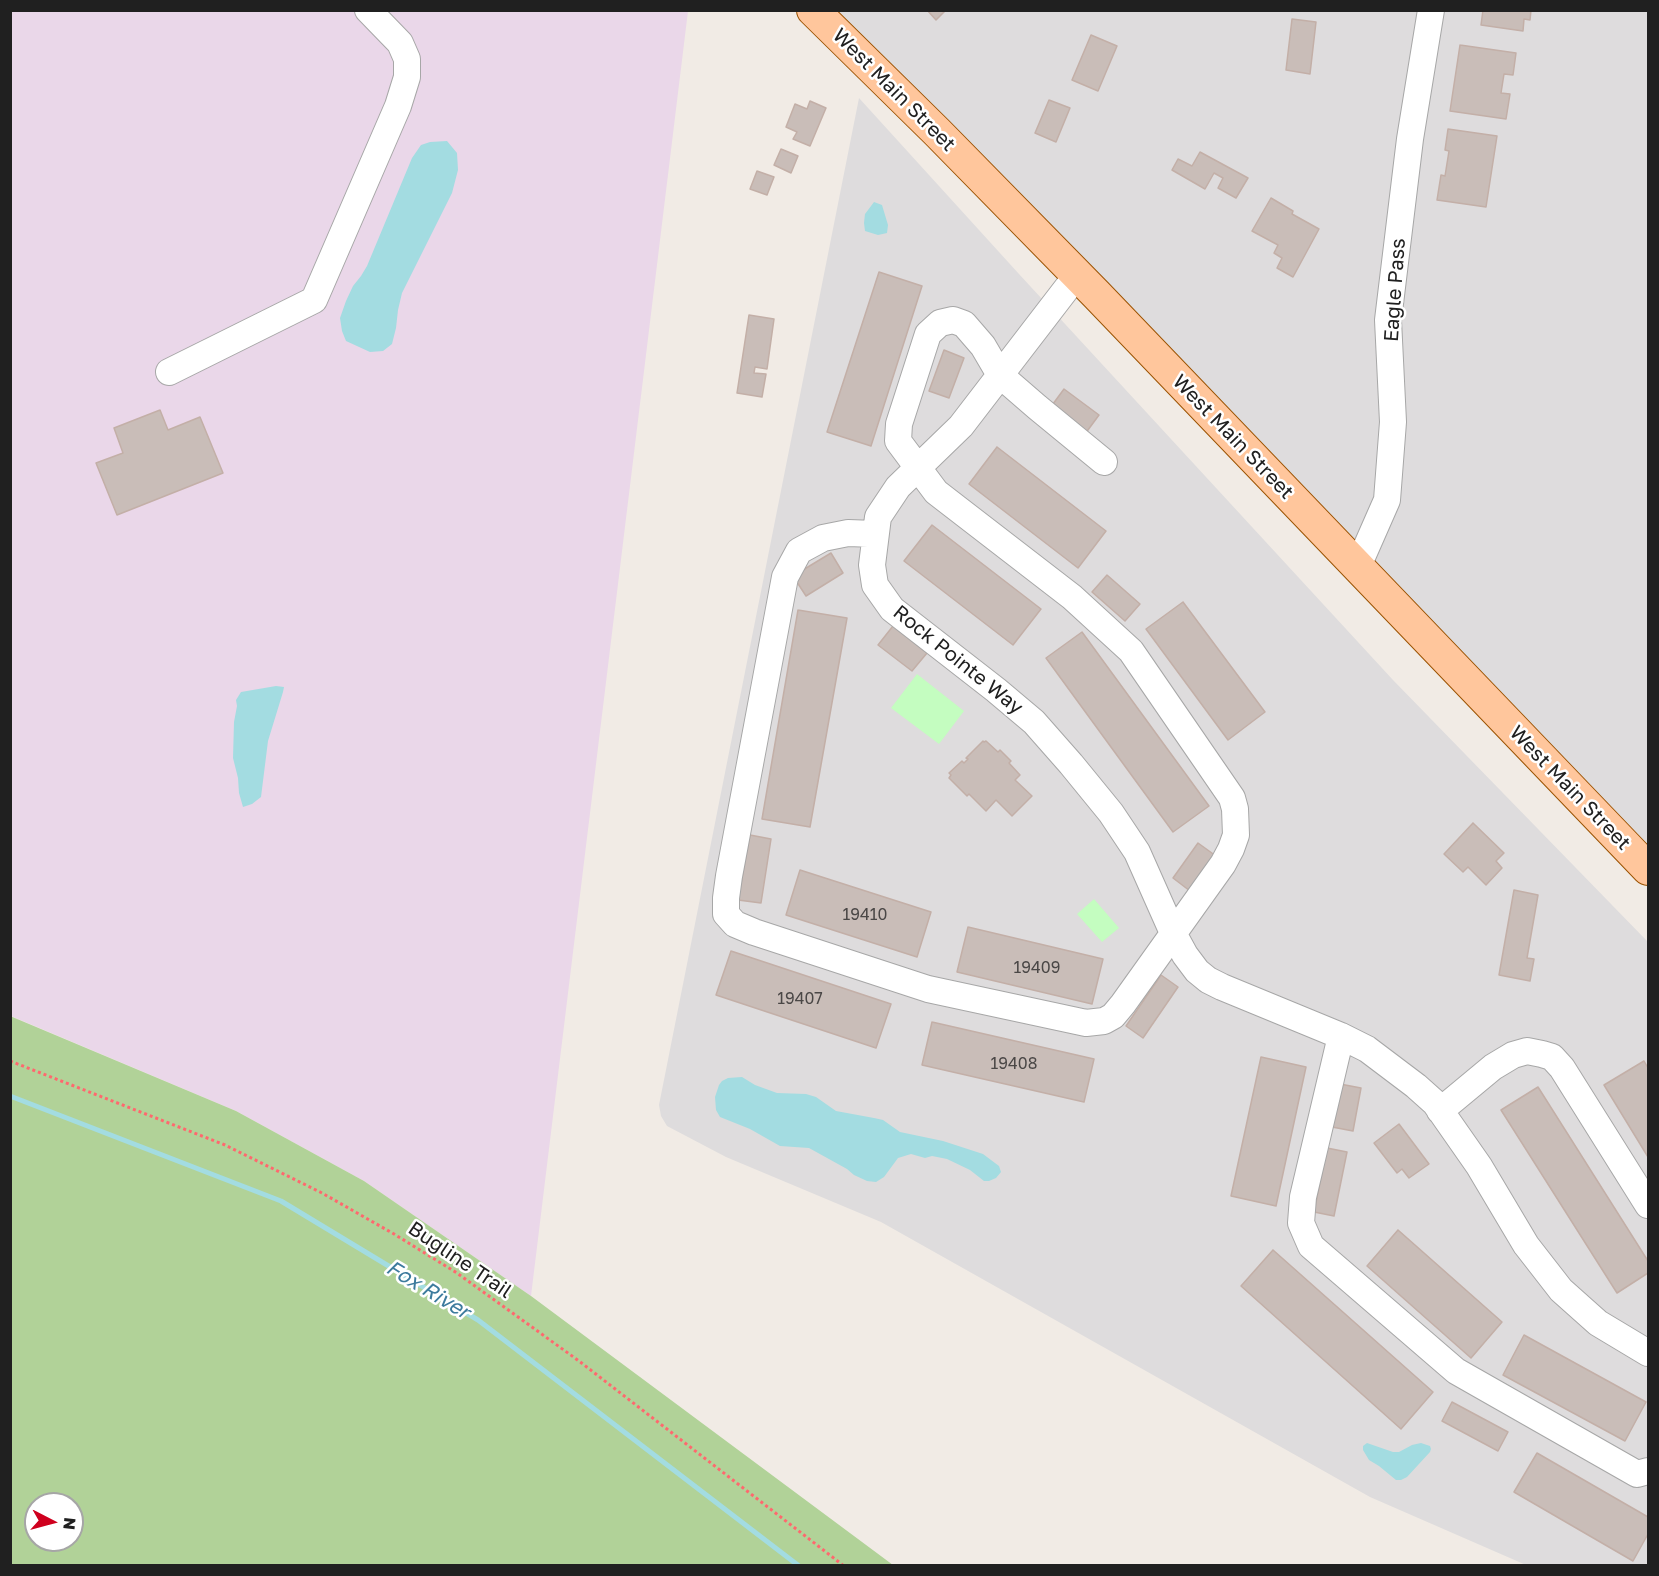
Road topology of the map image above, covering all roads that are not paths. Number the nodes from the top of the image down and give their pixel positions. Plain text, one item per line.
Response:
1 (368, 10) edge
2 (813, 10) edge
3 (1431, 10) edge
4 (1077, 275) junction
5 (168, 372) dead end
6 (1000, 375) junction
7 (1104, 462) dead end
8 (919, 468) junction
9 (875, 534) junction
10 (1358, 566) junction
11 (1648, 869) edge
12 (1173, 933) junction
13 (1341, 1036) junction
14 (1440, 1111) junction
15 (1648, 1206) edge
16 (1648, 1353) edge
17 (1648, 1471) edge

1 - 5 street
2 - 4 main road, West Main Street
3 - 10 street, Eagle Pass
4 - 6 street, Rock Pointe Way
4 - 10 main road, West Main Street
6 - 7 street
6 - 8 street, Rock Pointe Way
6 - 8 street
8 - 9 street, Rock Pointe Way
8 - 12 street
9 - 12 street, Rock Pointe Way
9 - 12 street
10 - 11 main road, West Main Street
12 - 13 street, Rock Pointe Way
13 - 14 street, Rock Pointe Way
13 - 17 street
14 - 15 street
14 - 16 street, Rock Pointe Way

